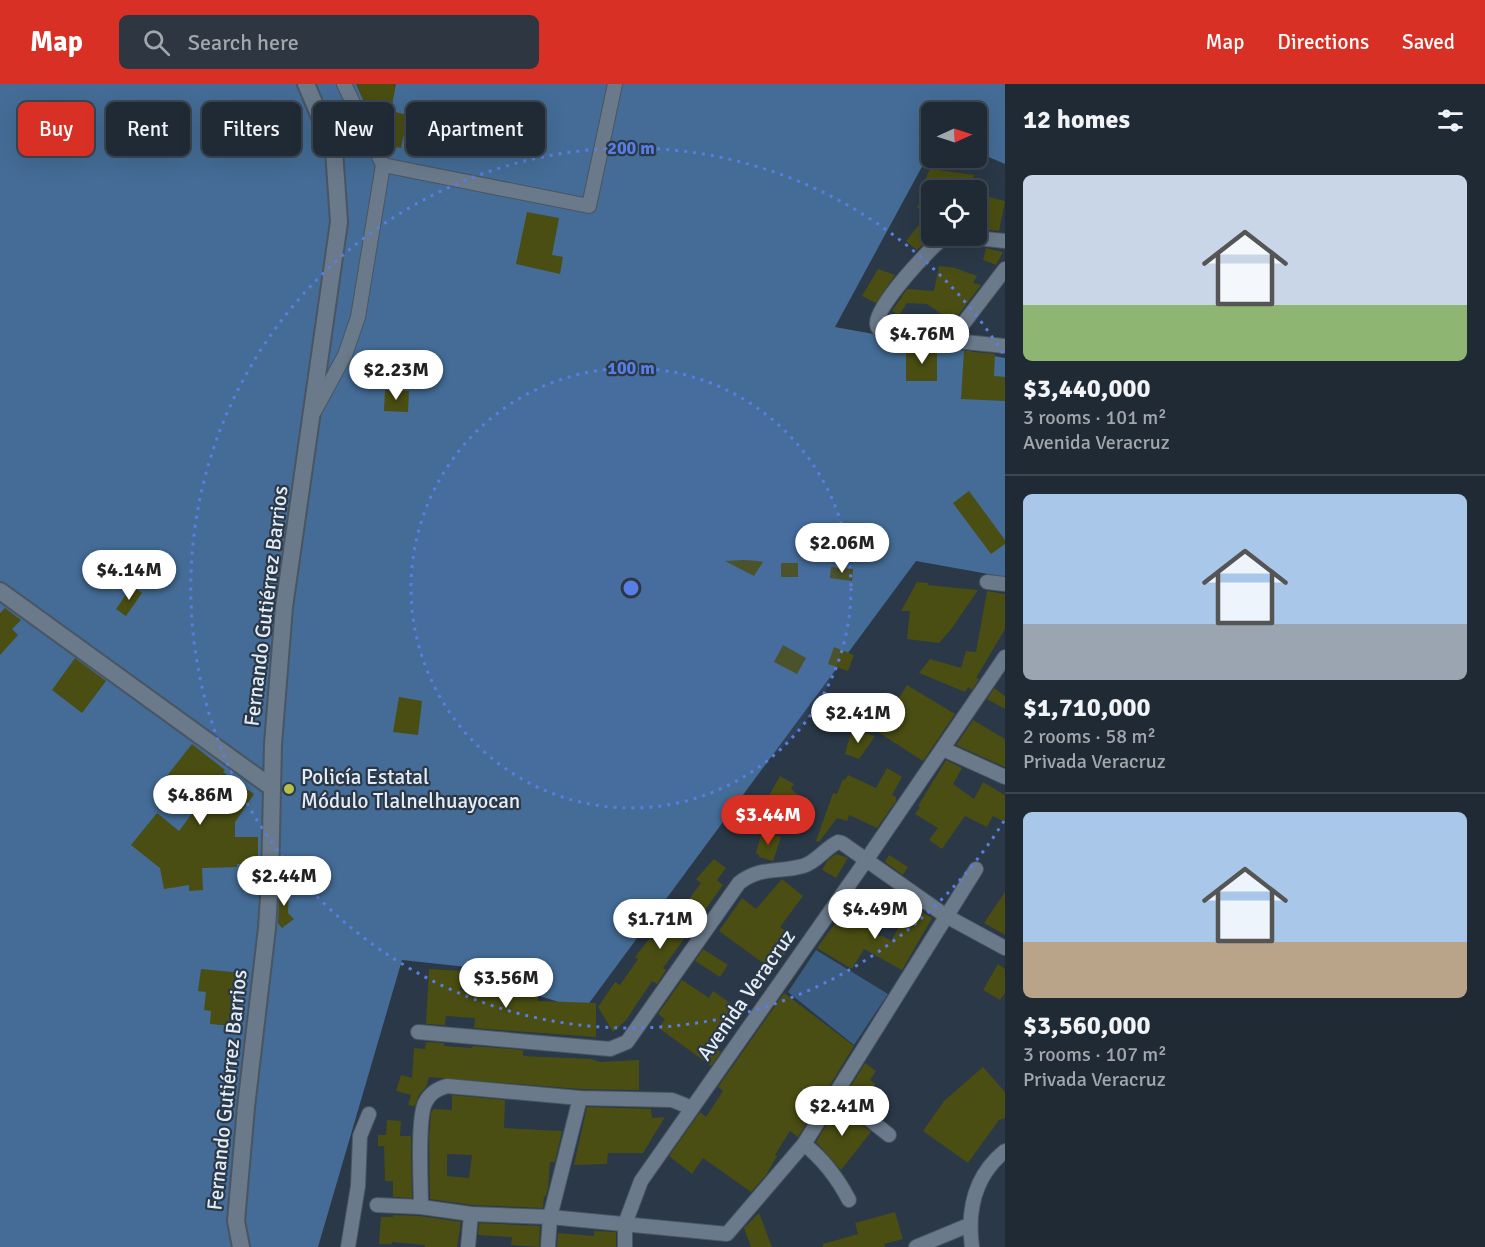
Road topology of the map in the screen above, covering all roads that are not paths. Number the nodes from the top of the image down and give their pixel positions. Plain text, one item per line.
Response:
1 (306, 84) edge
2 (344, 84) edge
3 (615, 84) edge
4 (383, 165) junction
5 (987, 239) edge
6 (1005, 241) edge
7 (936, 246) edge
8 (1005, 269) edge
9 (950, 341) junction
10 (1005, 346) edge
11 (313, 414) junction
12 (987, 582) dead end
13 (1005, 584) edge
14 (0, 591) edge
15 (1005, 657) edge
16 (943, 749) junction
17 (1005, 777) edge
18 (271, 787) junction
19 (867, 859) junction
20 (975, 869) dead end
21 (946, 916) junction
22 (1005, 948) edge
23 (418, 1032) dead end
24 (836, 1093) junction
25 (580, 1098) junction
26 (692, 1108) junction
27 (369, 1114) dead end
28 (889, 1135) dead end
29 (804, 1144) junction
30 (1005, 1151) edge
31 (849, 1200) dead end
32 (376, 1205) dead end
33 (421, 1207) junction
34 (471, 1214) junction
35 (550, 1217) junction
36 (625, 1224) junction
37 (969, 1225) junction
38 (241, 1247) edge
39 (348, 1247) edge
40 (468, 1247) edge
41 (548, 1247) edge
42 (625, 1247) edge
43 (916, 1247) edge
44 (972, 1247) edge

1 - 11 main road, Fernando Gutiérrez Barrios
2 - 4 street
3 - 4 street
4 - 11 street
5 - 6 street
7 - 9 street
8 - 9 street
9 - 10 street
11 - 18 main road, Fernando Gutiérrez Barrios
12 - 13 street
14 - 18 main road
15 - 16 street, Avenida Veracruz
16 - 17 street
16 - 19 street, Avenida Veracruz
18 - 38 main road, Fernando Gutiérrez Barrios
19 - 21 street
19 - 23 street
19 - 26 street, Avenida Veracruz
20 - 21 street
21 - 22 street
21 - 24 street
24 - 28 street
24 - 29 street
25 - 26 street
25 - 33 street
25 - 35 street
26 - 36 street, Avenida Veracruz
27 - 39 street
29 - 31 street
29 - 36 street
30 - 37 street
32 - 33 street
33 - 34 street
34 - 35 street
34 - 40 street
35 - 36 street
35 - 41 street
36 - 42 street, Avenida Veracruz
37 - 43 street
37 - 44 street

